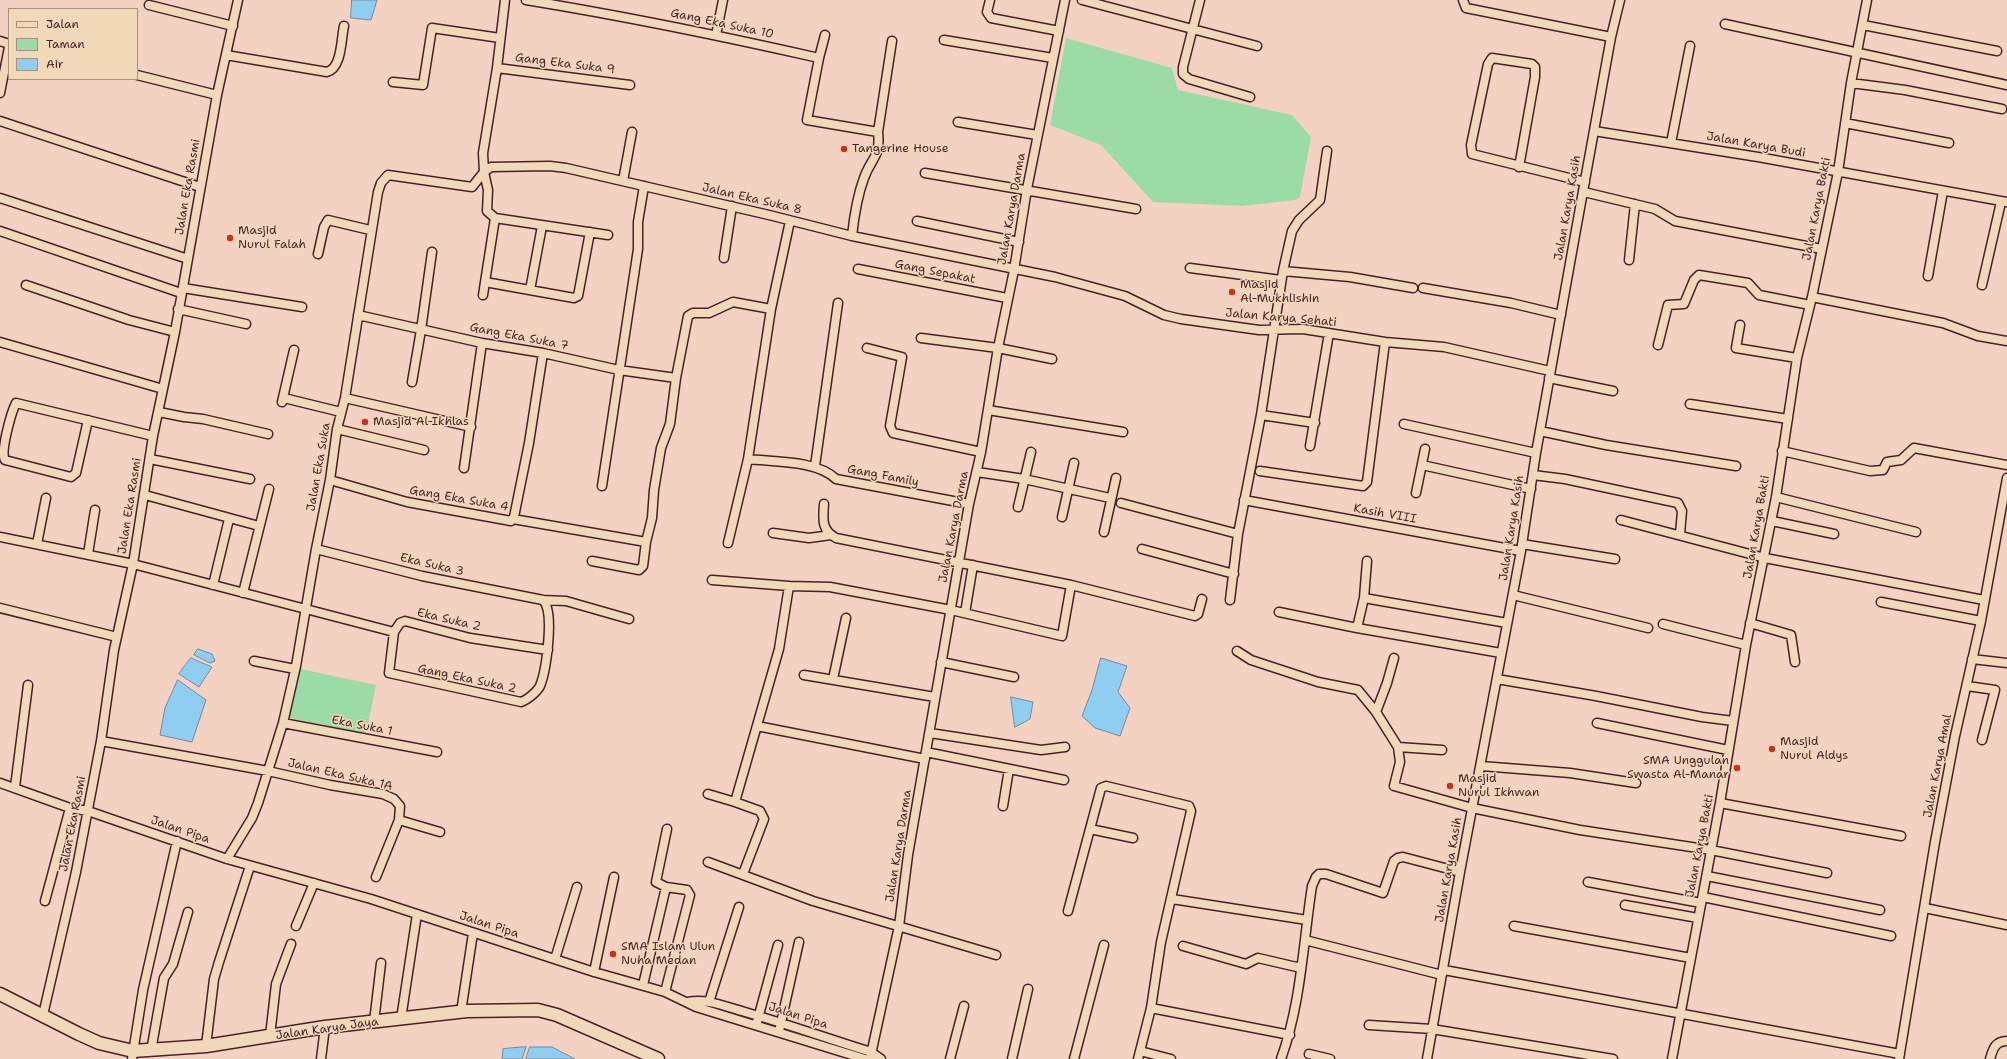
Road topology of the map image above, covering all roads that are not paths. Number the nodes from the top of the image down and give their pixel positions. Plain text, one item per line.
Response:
1 (238, 0) edge
2 (505, 0) edge
3 (526, 0) edge
4 (723, 0) edge
5 (990, 0) edge
6 (1066, 0) edge
7 (1082, 0) edge
8 (1200, 0) edge
9 (1463, 0) edge
10 (1620, 0) edge
11 (1867, 0) edge
12 (149, 5) dead end
13 (1725, 24) dead end
14 (1863, 25) junction
15 (233, 26) junction
16 (344, 26) dead end
17 (1194, 29) junction
18 (1059, 31) junction
19 (716, 35) junction
20 (825, 35) dead end
21 (1611, 37) junction
22 (500, 38) junction
23 (944, 40) dead end
24 (892, 41) dead end
25 (1257, 46) dead end
26 (1690, 46) dead end
27 (8, 51) edge
28 (1997, 51) dead end
29 (1856, 52) junction
30 (226, 55) junction
31 (818, 58) junction
32 (1053, 58) junction
33 (497, 68) junction
34 (138, 76) edge
35 (393, 82) dead end
36 (1851, 83) junction
37 (630, 85) dead end
38 (2007, 85) edge
39 (0, 93) edge
40 (217, 95) junction
41 (1250, 97) dead end
42 (2002, 110) dead end
43 (0, 121) edge
44 (958, 122) dead end
45 (1844, 123) junction
46 (1594, 131) junction
47 (632, 132) dead end
48 (878, 132) junction
49 (1037, 135) junction
50 (1949, 142) dead end
51 (1671, 144) junction
52 (1327, 151) dead end
53 (1519, 167) junction
54 (484, 172) junction
55 (1838, 172) junction
56 (925, 173) dead end
57 (623, 181) junction
58 (1585, 182) junction
59 (644, 186) junction
60 (200, 187) junction
61 (1027, 189) junction
62 (1943, 191) junction
63 (1584, 192) junction
64 (0, 198) edge
65 (2004, 202) edge
66 (1636, 204) junction
67 (732, 206) junction
68 (1136, 209) dead end
69 (495, 218) junction
70 (790, 221) junction
71 (917, 221) dead end
72 (542, 226) junction
73 (370, 230) junction
74 (0, 231) edge
75 (590, 232) junction
76 (608, 235) dead end
77 (852, 236) junction
78 (1019, 242) junction
79 (1822, 249) junction
80 (432, 252) dead end
81 (318, 254) dead end
82 (724, 258) dead end
83 (188, 259) junction
84 (1629, 260) dead end
85 (1190, 268) dead end
86 (858, 269) dead end
87 (1014, 270) junction
88 (1283, 271) junction
89 (1928, 276) dead end
90 (1281, 280) junction
91 (485, 282) junction
92 (26, 285) dead end
93 (1982, 285) dead end
94 (1414, 288) dead end
95 (1424, 288) dead end
96 (182, 290) junction
97 (530, 290) junction
98 (483, 295) dead end
99 (1007, 298) junction
100 (1811, 301) junction
101 (838, 303) dead end
102 (302, 307) dead end
103 (178, 309) junction
104 (771, 309) junction
105 (358, 315) junction
106 (1561, 315) junction
107 (246, 324) dead end
108 (1740, 325) dead end
109 (422, 330) junction
110 (1274, 331) junction
111 (175, 332) junction
112 (1329, 333) junction
113 (921, 338) dead end
114 (2007, 341) edge
115 (0, 342) edge
116 (1385, 342) junction
117 (482, 343) junction
118 (1658, 345) dead end
119 (867, 348) dead end
120 (998, 348) junction
121 (294, 350) dead end
122 (543, 353) junction
123 (1797, 358) junction
124 (1052, 359) dead end
125 (619, 370) junction
126 (1550, 374) junction
127 (676, 378) junction
128 (412, 382) dead end
129 (163, 390) junction
130 (1613, 391) dead end
131 (345, 398) junction
132 (1690, 404) dead end
133 (988, 410) junction
134 (159, 412) junction
135 (341, 412) junction
136 (1261, 415) junction
137 (1788, 419) junction
138 (88, 420) junction
139 (1315, 424) junction
140 (1404, 424) dead end
141 (471, 427) junction
142 (337, 429) junction
143 (1540, 431) junction
144 (1123, 432) dead end
145 (268, 434) dead end
146 (153, 436) junction
147 (1310, 446) dead end
148 (424, 450) dead end
149 (1425, 450) dead end
150 (1782, 451) junction
151 (981, 452) junction
152 (1031, 452) dead end
153 (1536, 453) junction
154 (150, 459) junction
155 (748, 459) junction
156 (1074, 463) dead end
157 (1422, 465) junction
158 (2007, 465) edge
159 (815, 466) junction
160 (1736, 466) dead end
161 (464, 468) dead end
162 (1260, 471) dead end
163 (977, 472) junction
164 (1533, 475) junction
165 (1116, 478) dead end
166 (2007, 478) edge
167 (250, 479) dead end
168 (330, 480) junction
169 (1024, 480) junction
170 (602, 486) dead end
171 (1531, 488) junction
172 (269, 489) dead end
173 (1068, 489) junction
174 (1416, 494) dead end
175 (145, 495) junction
176 (46, 498) dead end
177 (1110, 498) junction
178 (1776, 498) junction
179 (1244, 500) junction
180 (1120, 503) dead end
181 (824, 504) dead end
182 (969, 504) junction
183 (1018, 507) dead end
184 (95, 510) dead end
185 (1062, 518) dead end
186 (229, 519) junction
187 (513, 519) junction
188 (1621, 520) dead end
189 (1772, 521) junction
190 (259, 526) junction
191 (1104, 532) dead end
192 (1916, 532) dead end
193 (773, 533) dead end
194 (1238, 534) junction
195 (1680, 534) junction
196 (1834, 534) dead end
197 (831, 535) junction
198 (0, 538) edge
199 (646, 542) junction
200 (728, 543) dead end
201 (37, 544) junction
202 (1522, 548) junction
203 (316, 549) junction
204 (1142, 549) dead end
205 (88, 554) junction
206 (1765, 558) junction
207 (1615, 559) dead end
208 (592, 561) dead end
209 (1367, 561) dead end
210 (960, 562) junction
211 (133, 564) junction
212 (973, 565) junction
213 (1234, 574) junction
214 (712, 580) dead end
215 (213, 585) junction
216 (1071, 585) junction
217 (789, 586) junction
218 (243, 594) junction
219 (1513, 595) junction
220 (1364, 598) junction
221 (1202, 599) dead end
222 (543, 600) junction
223 (1230, 600) dead end
224 (1984, 600) junction
225 (1881, 602) dead end
226 (0, 608) edge
227 (306, 609) junction
228 (951, 610) junction
229 (1279, 612) dead end
230 (965, 613) junction
231 (846, 618) dead end
232 (629, 619) dead end
233 (1980, 621) junction
234 (1507, 623) junction
235 (1750, 623) junction
236 (1663, 624) dead end
237 (1357, 628) junction
238 (1648, 628) dead end
239 (394, 632) junction
240 (117, 637) junction
241 (1746, 645) junction
242 (548, 650) junction
243 (1237, 651) dead end
244 (1501, 653) junction
245 (1394, 658) dead end
246 (1972, 658) junction
247 (254, 662) dead end
248 (941, 662) junction
249 (1795, 662) dead end
250 (2007, 663) edge
251 (295, 668) junction
252 (804, 675) dead end
253 (1014, 677) dead end
254 (833, 679) junction
255 (1497, 679) junction
256 (28, 686) dead end
257 (1967, 686) junction
258 (935, 697) junction
259 (1376, 712) junction
260 (1733, 721) junction
261 (283, 723) junction
262 (1597, 723) dead end
263 (757, 726) junction
264 (930, 733) junction
265 (1982, 740) dead end
266 (101, 741) junction
267 (1065, 747) dead end
268 (1398, 747) junction
269 (1442, 750) dead end
270 (1728, 750) junction
271 (437, 752) dead end
272 (926, 756) junction
273 (1481, 766) junction
274 (1009, 769) junction
275 (268, 771) junction
276 (1064, 780) dead end
277 (0, 783) edge
278 (1636, 783) dead end
279 (15, 788) junction
280 (708, 794) dead end
281 (735, 802) junction
282 (1720, 803) junction
283 (1003, 806) dead end
284 (70, 808) junction
285 (1472, 808) junction
286 (88, 811) junction
287 (399, 820) junction
288 (667, 829) dead end
289 (1090, 829) junction
290 (440, 832) dead end
291 (1901, 836) dead end
292 (1133, 838) dead end
293 (177, 841) junction
294 (1711, 850) junction
295 (227, 859) junction
296 (708, 862) dead end
297 (250, 866) junction
298 (1460, 872) junction
299 (1827, 873) dead end
300 (743, 874) junction
301 (1707, 876) junction
302 (376, 877) dead end
303 (614, 877) dead end
304 (1588, 882) dead end
305 (314, 883) junction
306 (666, 887) junction
307 (577, 888) dead end
308 (1172, 899) junction
309 (45, 900) dead end
310 (1702, 900) junction
311 (1625, 905) dead end
312 (739, 907) dead end
313 (1925, 908) junction
314 (1880, 910) dead end
315 (1068, 911) dead end
316 (188, 912) dead end
317 (417, 914) junction
318 (1698, 918) junction
319 (1307, 920) junction
320 (2007, 925) edge
321 (296, 926) dead end
322 (899, 926) junction
323 (1514, 926) dead end
324 (473, 933) junction
325 (1891, 936) dead end
326 (1305, 940) junction
327 (799, 942) dead end
328 (291, 944) dead end
329 (778, 945) dead end
330 (1104, 945) dead end
331 (1183, 946) dead end
332 (996, 955) dead end
333 (1691, 958) junction
334 (555, 959) junction
335 (381, 963) dead end
336 (1301, 968) junction
337 (594, 972) junction
338 (1443, 973) junction
339 (642, 985) junction
340 (1028, 989) dead end
341 (665, 992) junction
342 (0, 994) edge
343 (688, 1002) junction
344 (709, 1002) junction
345 (964, 1006) dead end
346 (1151, 1008) junction
347 (461, 1012) junction
348 (1680, 1012) junction
349 (43, 1015) junction
350 (759, 1016) junction
351 (400, 1019) junction
352 (374, 1022) junction
353 (781, 1023) junction
354 (1368, 1025) dead end
355 (756, 1026) junction
356 (325, 1027) junction
357 (1432, 1029) junction
358 (779, 1032) junction
359 (1290, 1035) junction
360 (270, 1036) junction
361 (815, 1039) junction
362 (2007, 1041) edge
363 (206, 1046) junction
364 (151, 1051) junction
365 (1309, 1054) dead end
366 (133, 1055) edge
367 (870, 1055) edge
368 (1139, 1055) edge
369 (1899, 1056) edge
370 (320, 1059) edge
371 (658, 1059) edge
372 (865, 1059) edge
373 (881, 1059) edge
374 (950, 1059) edge
375 (1012, 1059) edge
376 (1074, 1059) edge
377 (1171, 1059) edge
378 (1281, 1059) edge
379 (1330, 1059) edge
380 (1427, 1059) edge
381 (1613, 1059) edge
382 (1672, 1059) edge
383 (1990, 1059) edge

1 - 15 street, Jalan Eka Rasmi
2 - 22 street
3 - 19 street, Gang Eka Suka 10
4 - 19 street
5 - 18 street
6 - 18 street, Jalan Karya Darma
7 - 17 street
8 - 17 street
9 - 21 street
10 - 21 street, Jalan Karya Kasih
11 - 14 street, Jalan Karya Bakti
12 - 15 street
13 - 29 street
14 - 28 street
14 - 29 street, Jalan Karya Bakti
15 - 30 street, Jalan Eka Rasmi
16 - 30 street
17 - 25 street
17 - 41 street
18 - 32 street, Jalan Karya Darma
19 - 31 street, Gang Eka Suka 10
20 - 31 street
21 - 46 street, Jalan Karya Kasih
22 - 33 street
22 - 35 street
23 - 32 street
24 - 48 street
26 - 51 street
27 - 39 street
29 - 36 street, Jalan Karya Bakti
29 - 38 street
30 - 40 street, Jalan Eka Rasmi
31 - 48 street
32 - 49 street, Jalan Karya Darma
33 - 37 street, Gang Eka Suka 9
33 - 54 street
34 - 40 street
36 - 42 street
36 - 45 street, Jalan Karya Bakti
40 - 60 street, Jalan Eka Rasmi
43 - 60 street
44 - 49 street
45 - 50 street
45 - 55 street, Jalan Karya Bakti
46 - 51 street, Jalan Karya Budi
46 - 58 street, Jalan Karya Kasih
47 - 57 street
48 - 77 street
49 - 61 street, Jalan Karya Darma
51 - 55 street, Jalan Karya Budi
52 - 88 street
53 - 53 street
53 - 58 street
54 - 57 street, Jalan Eka Suka 8
54 - 69 street
54 - 73 street, Jalan Eka Suka
55 - 62 street, Jalan Karya Budi
55 - 79 street, Jalan Karya Bakti
56 - 61 street
57 - 59 street, Jalan Eka Suka 8
58 - 63 street, Jalan Karya Kasih
59 - 67 street, Jalan Eka Suka 8
59 - 125 street
60 - 83 street, Jalan Eka Rasmi
61 - 68 street
61 - 78 street, Jalan Karya Darma
62 - 65 street, Jalan Karya Budi
62 - 89 street
63 - 66 street
63 - 106 street, Jalan Karya Kasih
64 - 83 street
65 - 93 street
66 - 79 street
66 - 84 street
67 - 70 street, Jalan Eka Suka 8
67 - 82 street
69 - 72 street
69 - 91 street
70 - 77 street, Jalan Eka Suka 8
70 - 104 street
71 - 78 street
72 - 75 street
72 - 97 street
73 - 81 street
73 - 105 street, Jalan Eka Suka
74 - 96 street
75 - 76 street
75 - 97 street
77 - 87 street, Jalan Eka Suka 8
78 - 87 street, Jalan Karya Darma
79 - 100 street, Jalan Karya Bakti
80 - 109 street
83 - 96 street, Jalan Eka Rasmi
85 - 90 street
86 - 99 street, Gang Sepakat
87 - 99 street, Jalan Karya Darma
87 - 110 street, Jalan Karya Sehati
88 - 90 street
88 - 94 street
90 - 110 street
91 - 97 street
91 - 98 street
92 - 111 street
95 - 106 street
96 - 102 street
96 - 103 street, Jalan Eka Rasmi
99 - 120 street, Jalan Karya Darma
100 - 114 street
100 - 118 street
100 - 123 street, Jalan Karya Bakti
101 - 159 street
103 - 107 street
103 - 111 street, Jalan Eka Rasmi
104 - 127 street
104 - 155 street
105 - 109 street, Gang Eka Suka 7
105 - 131 street, Jalan Eka Suka
106 - 126 street, Jalan Karya Kasih
108 - 123 street
109 - 117 street, Gang Eka Suka 7
109 - 128 street
110 - 112 street, Jalan Karya Sehati
110 - 136 street
111 - 129 street, Jalan Eka Rasmi
112 - 116 street, Jalan Karya Sehati
112 - 139 street
113 - 120 street
115 - 129 street
116 - 126 street, Jalan Karya Sehati
116 - 162 street
117 - 122 street, Gang Eka Suka 7
117 - 141 street
119 - 151 street
120 - 124 street
120 - 133 street, Jalan Karya Darma
121 - 135 street
122 - 125 street, Gang Eka Suka 7
122 - 187 street, Gang Eka Suka 4
123 - 137 street, Jalan Karya Bakti
125 - 127 street, Gang Eka Suka 7
125 - 170 street
126 - 130 street, Jalan Karya Sehati
126 - 143 street, Jalan Karya Kasih
127 - 199 street
129 - 134 street, Jalan Eka Rasmi
131 - 135 street, Jalan Eka Suka
131 - 141 street
132 - 137 street
133 - 144 street
133 - 151 street, Jalan Karya Darma
134 - 145 street
134 - 146 street, Jalan Eka Rasmi
135 - 142 street, Jalan Eka Suka
136 - 139 street
136 - 179 street
137 - 150 street, Jalan Karya Bakti
138 - 138 street
138 - 146 street
139 - 147 street
140 - 153 street
141 - 161 street
142 - 148 street
142 - 168 street, Jalan Eka Suka
143 - 153 street, Jalan Karya Kasih
143 - 160 street
146 - 154 street, Jalan Eka Rasmi
149 - 157 street
150 - 158 street
150 - 178 street, Jalan Karya Bakti
151 - 163 street, Jalan Karya Darma
152 - 169 street
153 - 164 street, Jalan Karya Kasih
154 - 167 street
154 - 175 street, Jalan Eka Rasmi
155 - 159 street, Gang Family
155 - 200 street
156 - 173 street
157 - 171 street
157 - 174 street
159 - 182 street, Gang Family
163 - 169 street
163 - 182 street, Jalan Karya Darma
164 - 171 street, Jalan Karya Kasih
164 - 195 street
165 - 177 street
166 - 224 street, Jalan Karya Amal
168 - 187 street, Gang Eka Suka 4
168 - 203 street, Jalan Eka Suka
169 - 173 street
169 - 183 street
171 - 202 street, Jalan Karya Kasih
172 - 190 street
173 - 177 street
173 - 185 street
175 - 186 street
175 - 211 street, Jalan Eka Rasmi
176 - 201 street
177 - 191 street
178 - 189 street, Jalan Karya Bakti
178 - 192 street
179 - 194 street
179 - 202 street, Kasih VIII
180 - 194 street
181 - 197 street
182 - 210 street, Jalan Karya Darma
184 - 205 street
186 - 190 street
186 - 215 street
187 - 199 street
188 - 195 street
189 - 196 street
189 - 206 street, Jalan Karya Bakti
190 - 218 street
193 - 197 street
194 - 213 street
195 - 206 street
197 - 210 street
198 - 201 street
199 - 208 street
201 - 205 street
202 - 207 street, Kasih VIII
202 - 219 street, Jalan Karya Kasih
203 - 222 street, Eka Suka 3
203 - 227 street, Jalan Eka Suka
204 - 213 street
205 - 211 street
206 - 224 street
206 - 235 street, Jalan Karya Bakti
209 - 220 street
210 - 212 street
210 - 228 street, Jalan Karya Darma
211 - 215 street
211 - 240 street, Jalan Eka Rasmi
212 - 216 street
212 - 230 street
213 - 223 street
214 - 217 street
215 - 218 street
216 - 221 street
216 - 230 street
217 - 228 street
217 - 263 street
218 - 227 street
219 - 234 street, Jalan Karya Kasih
219 - 238 street
220 - 234 street
220 - 237 street
222 - 232 street, Eka Suka 3
222 - 242 street
224 - 233 street, Jalan Karya Amal
225 - 233 street
226 - 240 street
227 - 239 street
227 - 251 street, Jalan Eka Suka
228 - 230 street
228 - 248 street, Jalan Karya Darma
229 - 237 street
231 - 254 street
233 - 246 street, Jalan Karya Amal
234 - 244 street, Jalan Karya Kasih
235 - 241 street, Jalan Karya Bakti
235 - 249 street
236 - 241 street
237 - 244 street
239 - 242 street, Eka Suka 2
239 - 242 street, Gang Eka Suka 2
240 - 266 street, Jalan Eka Rasmi
241 - 260 street, Jalan Karya Bakti
243 - 259 street
244 - 255 street, Jalan Karya Kasih
245 - 259 street
246 - 250 street
246 - 257 street, Jalan Karya Amal
247 - 251 street
248 - 253 street
248 - 258 street, Jalan Karya Darma
251 - 261 street, Jalan Eka Suka
252 - 254 street
254 - 258 street
255 - 260 street
255 - 273 street, Jalan Karya Kasih
256 - 279 street
257 - 265 street
257 - 313 street, Jalan Karya Amal
258 - 264 street, Jalan Karya Darma
259 - 268 street
260 - 270 street, Jalan Karya Bakti
261 - 271 street, Eka Suka 1
261 - 275 street, Jalan Eka Suka
262 - 270 street
263 - 272 street
263 - 281 street
264 - 267 street
264 - 272 street, Jalan Karya Darma
266 - 275 street, Jalan Eka Suka 1A
266 - 286 street, Jalan Eka Rasmi
268 - 269 street
268 - 285 street
270 - 282 street, Jalan Karya Bakti
272 - 274 street
272 - 322 street, Jalan Karya Darma
273 - 278 street
273 - 285 street, Jalan Karya Kasih
274 - 276 street
274 - 283 street
275 - 287 street, Jalan Eka Suka 1A
275 - 295 street, Jalan Eka Suka
277 - 279 street, Jalan Pipa
279 - 284 street, Jalan Pipa
280 - 281 street
281 - 300 street
282 - 291 street
282 - 294 street, Jalan Karya Bakti
284 - 286 street, Jalan Pipa
284 - 309 street
285 - 294 street
285 - 298 street, Jalan Karya Kasih
286 - 293 street, Jalan Pipa
286 - 349 street, Jalan Eka Rasmi
287 - 290 street
287 - 302 street
288 - 306 street
289 - 292 street
289 - 308 street
289 - 315 street
293 - 295 street, Jalan Pipa
293 - 366 street
294 - 299 street
294 - 301 street, Jalan Karya Bakti
295 - 297 street, Jalan Pipa
296 - 300 street
297 - 305 street, Jalan Pipa
297 - 363 street
298 - 319 street
298 - 338 street, Jalan Karya Kasih
300 - 322 street
301 - 310 street, Jalan Karya Bakti
301 - 314 street
303 - 337 street
304 - 310 street
305 - 317 street, Jalan Pipa
305 - 321 street
306 - 339 street
306 - 341 street
307 - 334 street
308 - 319 street
308 - 346 street
310 - 318 street, Jalan Karya Bakti
310 - 325 street
311 - 318 street
312 - 344 street
313 - 320 street
313 - 369 street, Jalan Karya Amal
316 - 364 street
317 - 324 street, Jalan Pipa
317 - 351 street
318 - 333 street, Jalan Karya Bakti
319 - 326 street
322 - 332 street
322 - 367 street, Jalan Karya Darma
323 - 333 street
324 - 334 street, Jalan Pipa
324 - 347 street
326 - 336 street
326 - 338 street
327 - 353 street
328 - 360 street
329 - 350 street
330 - 376 street
331 - 336 street
333 - 348 street, Jalan Karya Bakti
334 - 337 street, Jalan Pipa
335 - 352 street
336 - 359 street
337 - 339 street, Jalan Pipa
338 - 348 street
338 - 357 street, Jalan Karya Kasih
339 - 341 street, Jalan Pipa
340 - 375 street
341 - 343 street, Jalan Pipa
342 - 349 main road, Jalan Karya Jaya
343 - 344 street, Jalan Pipa
343 - 355 street
344 - 350 street, Jalan Pipa
345 - 374 street
346 - 359 street
346 - 368 street
347 - 351 main road, Jalan Karya Jaya
347 - 371 main road, Jalan Karya Jaya
348 - 369 street
348 - 382 street, Jalan Karya Bakti
349 - 366 main road, Jalan Karya Jaya
350 - 353 street, Jalan Pipa
350 - 355 street
351 - 352 main road, Jalan Karya Jaya
352 - 356 main road, Jalan Karya Jaya
353 - 358 street
353 - 361 street, Jalan Pipa
354 - 357 street
355 - 358 street
356 - 360 main road, Jalan Karya Jaya
356 - 370 street
357 - 380 street, Jalan Karya Kasih
357 - 381 street
358 - 361 street
359 - 378 street
360 - 363 main road, Jalan Karya Jaya
361 - 367 street, Jalan Pipa
361 - 372 street
362 - 383 street
363 - 364 main road, Jalan Karya Jaya
364 - 366 main road, Jalan Karya Jaya
365 - 379 street
367 - 373 street, Jalan Pipa
368 - 377 street

